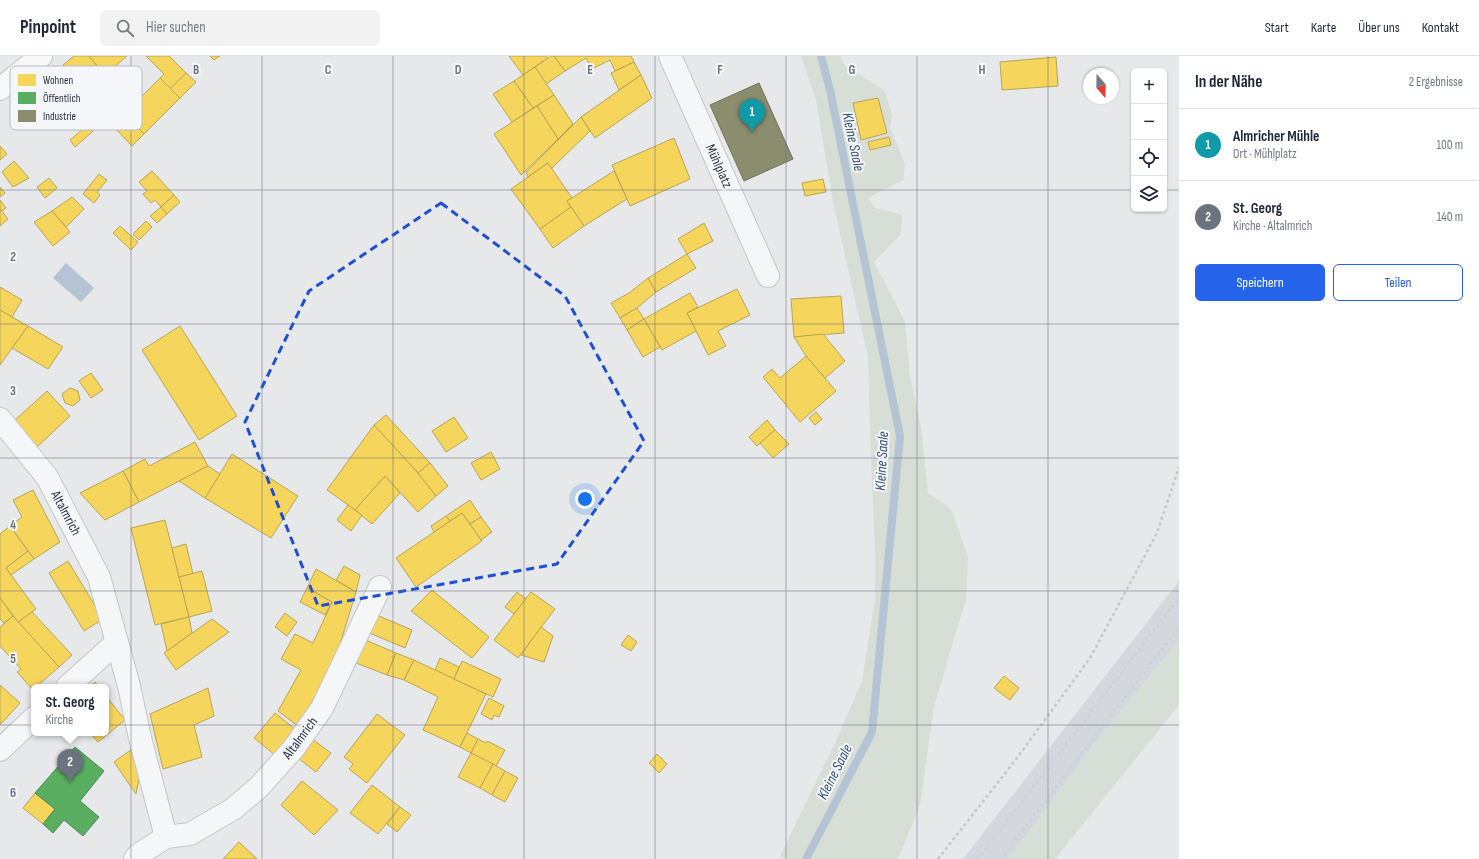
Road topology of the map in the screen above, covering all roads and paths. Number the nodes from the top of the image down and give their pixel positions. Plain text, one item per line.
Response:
1 (41, 56) edge
2 (670, 56) edge
3 (29, 66) edge
4 (10, 82) edge
5 (0, 90) edge
6 (768, 276) dead end
7 (0, 419) edge
8 (1179, 467) edge
9 (380, 587) dead end
10 (117, 642) junction
11 (70, 684) edge
12 (31, 721) edge
13 (0, 750) edge
14 (166, 837) junction
15 (135, 859) edge
16 (938, 859) edge

1 - 3 main road
2 - 6 street, Mühlplatz
4 - 5 main road
7 - 10 street, Altalmrich
8 - 16 path
9 - 14 street, Altalmrich
10 - 11 street
10 - 14 street, Altalmrich
12 - 13 street
14 - 15 street, Altalmrich

